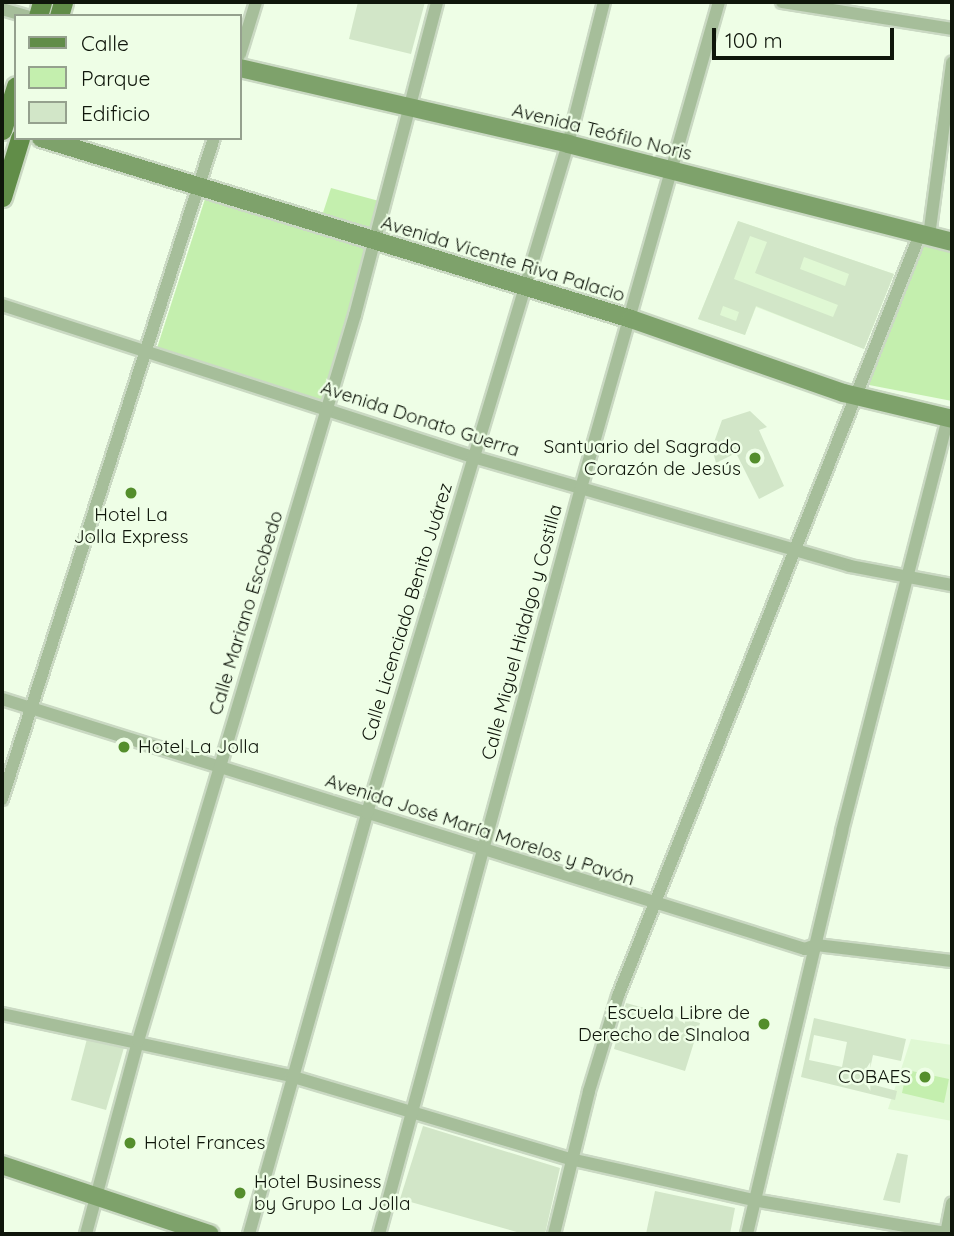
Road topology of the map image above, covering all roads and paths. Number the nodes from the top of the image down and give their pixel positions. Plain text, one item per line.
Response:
1 (256, 2) edge
2 (438, 2) edge
3 (604, 2) edge
4 (719, 2) edge
5 (782, 2) edge
6 (2, 9) edge
7 (20, 14) edge
8 (952, 29) edge
9 (242, 48) edge
10 (952, 63) edge
11 (242, 68) edge
12 (14, 94) edge
13 (410, 108) junction
14 (6, 128) edge
15 (19, 140) edge
16 (47, 140) edge
17 (213, 140) edge
18 (568, 144) junction
19 (673, 171) junction
20 (200, 188) junction
21 (2, 197) edge
22 (924, 235) junction
23 (374, 242) junction
24 (952, 242) edge
25 (526, 288) junction
26 (2, 305) edge
27 (631, 319) junction
28 (148, 352) junction
29 (854, 395) junction
30 (327, 409) junction
31 (950, 419) edge
32 (473, 457) junction
33 (581, 488) junction
34 (794, 549) junction
35 (909, 579) junction
36 (952, 585) edge
37 (2, 699) edge
38 (32, 708) junction
39 (219, 769) junction
40 (2, 799) edge
41 (367, 813) junction
42 (482, 851) junction
43 (653, 904) junction
44 (816, 945) junction
45 (952, 961) edge
46 (2, 1014) edge
47 (138, 1041) junction
48 (290, 1076) junction
49 (412, 1116) junction
50 (570, 1159) junction
51 (2, 1165) edge
52 (95, 1197) junction
53 (753, 1200) junction
54 (952, 1204) edge
55 (86, 1234) edge
56 (210, 1234) edge
57 (249, 1234) edge
58 (379, 1234) edge
59 (554, 1234) edge
60 (747, 1234) edge
61 (948, 1234) edge

1 - 9 street
2 - 13 street, Calle Mariano Escobedo
3 - 18 street, Calle Licenciado Benito Juárez
4 - 19 street, Calle Miguel Hidalgo y Costilla
5 - 8 street
6 - 7 street
10 - 22 street
11 - 13 main road, Avenida Teófilo Noris
12 - 14 main road
13 - 18 main road, Avenida Teófilo Noris
13 - 23 street, Calle Mariano Escobedo
15 - 21 main road
16 - 20 main road, Avenida Vicente Riva Palacio
17 - 20 street
18 - 19 main road, Avenida Teófilo Noris
18 - 25 street, Calle Licenciado Benito Juárez
19 - 22 main road, Avenida Teófilo Noris
19 - 27 street, Calle Miguel Hidalgo y Costilla
20 - 23 main road, Avenida Vicente Riva Palacio
20 - 28 street
22 - 24 main road, Avenida Teófilo Noris
22 - 29 street
23 - 25 main road, Avenida Vicente Riva Palacio
23 - 30 street, Calle Mariano Escobedo
25 - 27 main road, Avenida Vicente Riva Palacio
25 - 32 street, Calle Licenciado Benito Juárez
26 - 28 street, Avenida Donato Guerra
27 - 29 main road, Avenida Vicente Riva Palacio
27 - 33 street, Calle Miguel Hidalgo y Costilla
28 - 30 street, Avenida Donato Guerra
28 - 38 street
29 - 31 main road, Avenida Vicente Riva Palacio
29 - 34 street
30 - 32 street, Avenida Donato Guerra
30 - 39 street, Calle Mariano Escobedo
31 - 35 street
32 - 33 street, Avenida Donato Guerra
32 - 41 street, Calle Licenciado Benito Juárez
33 - 34 street, Avenida Donato Guerra
33 - 42 street, Calle Miguel Hidalgo y Costilla
34 - 35 street, Avenida Donato Guerra
34 - 43 street
35 - 36 street, Avenida Donato Guerra
35 - 44 street
37 - 38 street, Avenida José María Morelos y Pavón
38 - 39 street, Avenida José María Morelos y Pavón
38 - 40 street
39 - 41 street, Avenida José María Morelos y Pavón
39 - 47 street, Calle Mariano Escobedo
41 - 42 street, Avenida José María Morelos y Pavón
41 - 48 street, Calle Licenciado Benito Juárez
42 - 43 street, Avenida José María Morelos y Pavón
42 - 49 street, Calle Miguel Hidalgo y Costilla
43 - 44 street, Avenida José María Morelos y Pavón
43 - 50 street
44 - 45 street, Avenida José María Morelos y Pavón
44 - 53 street
46 - 47 street
47 - 48 street
47 - 52 street, Calle Mariano Escobedo
48 - 49 street
48 - 57 street, Calle Licenciado Benito Juárez
49 - 50 street
49 - 58 street, Calle Miguel Hidalgo y Costilla
50 - 53 street
50 - 59 street
51 - 52 main road
52 - 55 street, Calle Mariano Escobedo
52 - 56 main road
53 - 60 street
53 - 61 street
54 - 61 street

